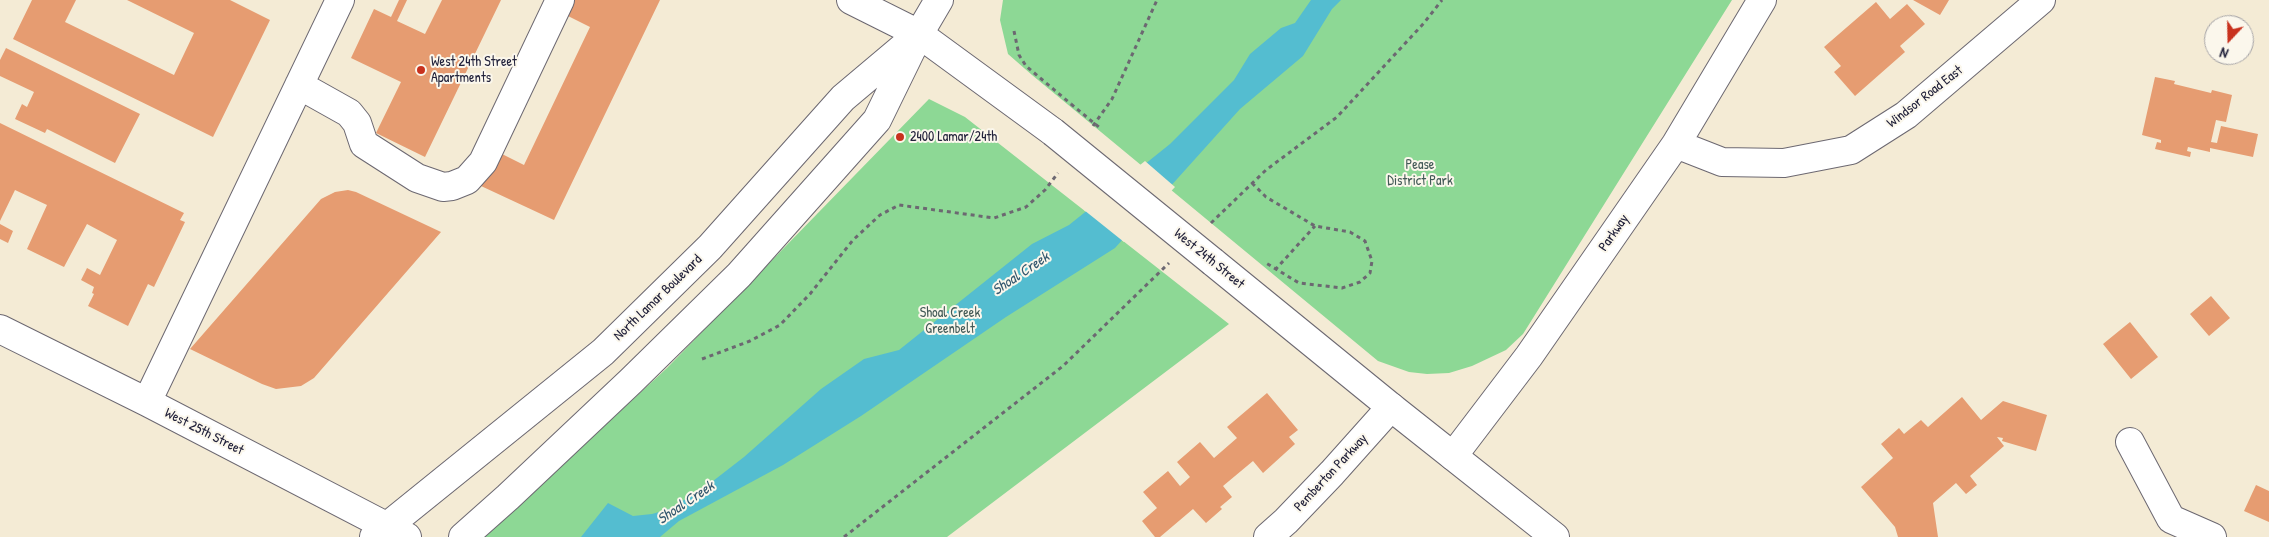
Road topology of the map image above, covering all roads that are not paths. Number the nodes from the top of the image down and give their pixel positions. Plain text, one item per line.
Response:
1 (340, 0) edge
2 (560, 0) edge
3 (851, 0) edge
4 (939, 0) edge
5 (1762, 0) edge
6 (2041, 0) edge
7 (919, 34) junction
8 (299, 84) junction
9 (1676, 144) junction
10 (0, 329) edge
11 (147, 402) junction
12 (1391, 407) junction
13 (2130, 442) dead end
14 (1453, 456) junction
15 (390, 534) edge
16 (463, 537) edge
17 (1268, 537) edge
18 (1555, 537) edge
19 (2212, 537) edge

1 - 8 main road
2 - 8 main road
3 - 7 main road, West 24th Street
4 - 7 main road, North Lamar Boulevard
5 - 9 main road, Parkway
6 - 9 main road, Windsor Road East
7 - 12 main road, West 24th Street, bridge
7 - 15 main road, North Lamar Boulevard
7 - 16 main road, North Lamar Boulevard
8 - 11 main road
9 - 14 main road, Parkway
10 - 11 main road, West 25th Street
11 - 15 main road, West 25th Street
12 - 14 main road, West 24th Street
12 - 17 main road, Pemberton Parkway
13 - 19 main road
14 - 18 main road, West 24th Street

